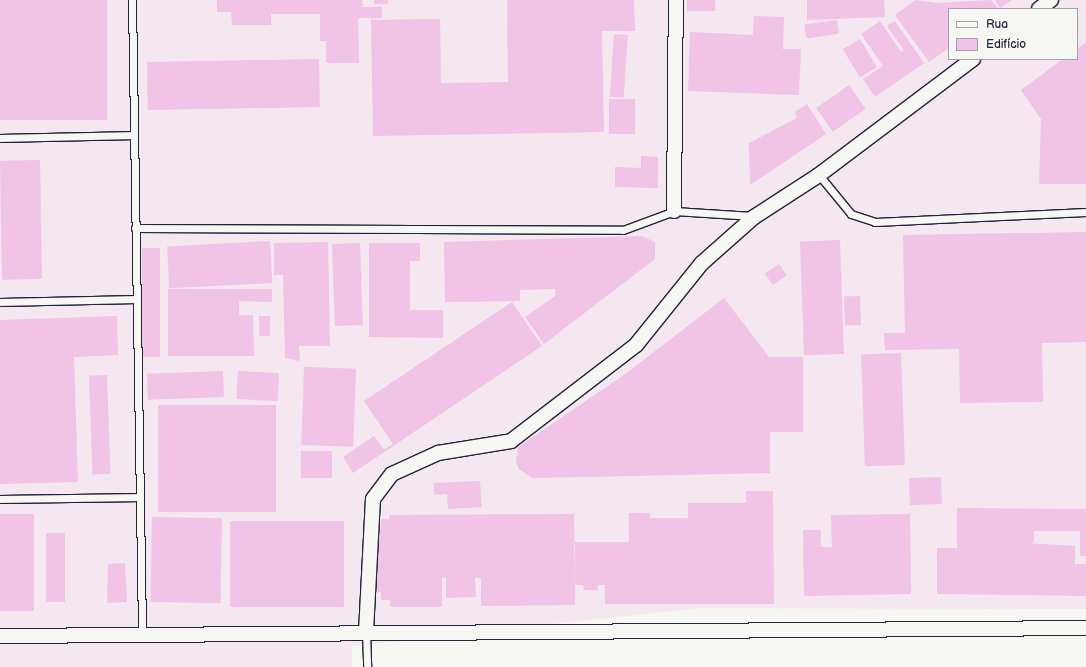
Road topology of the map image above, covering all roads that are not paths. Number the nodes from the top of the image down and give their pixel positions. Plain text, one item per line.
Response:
1 (132, 0) edge
2 (676, 0) edge
3 (1052, 0) edge
4 (1041, 8) edge
5 (972, 60) edge
6 (132, 135) junction
7 (0, 138) edge
8 (819, 175) junction
9 (674, 211) junction
10 (1086, 212) edge
11 (754, 216) junction
12 (135, 228) junction
13 (134, 299) junction
14 (0, 302) edge
15 (140, 497) junction
16 (0, 499) edge
17 (1086, 628) edge
18 (366, 632) junction
19 (142, 633) junction
20 (0, 636) edge
21 (367, 667) edge

1 - 6 lane
2 - 9 street
3 - 4 street
5 - 8 street
6 - 7 lane
6 - 12 lane
8 - 10 lane
8 - 11 street
9 - 11 lane
9 - 12 lane
11 - 18 street
12 - 13 lane
13 - 14 lane
13 - 15 lane
15 - 16 lane
15 - 19 lane
17 - 18 street
18 - 19 street
18 - 21 lane
19 - 20 street

